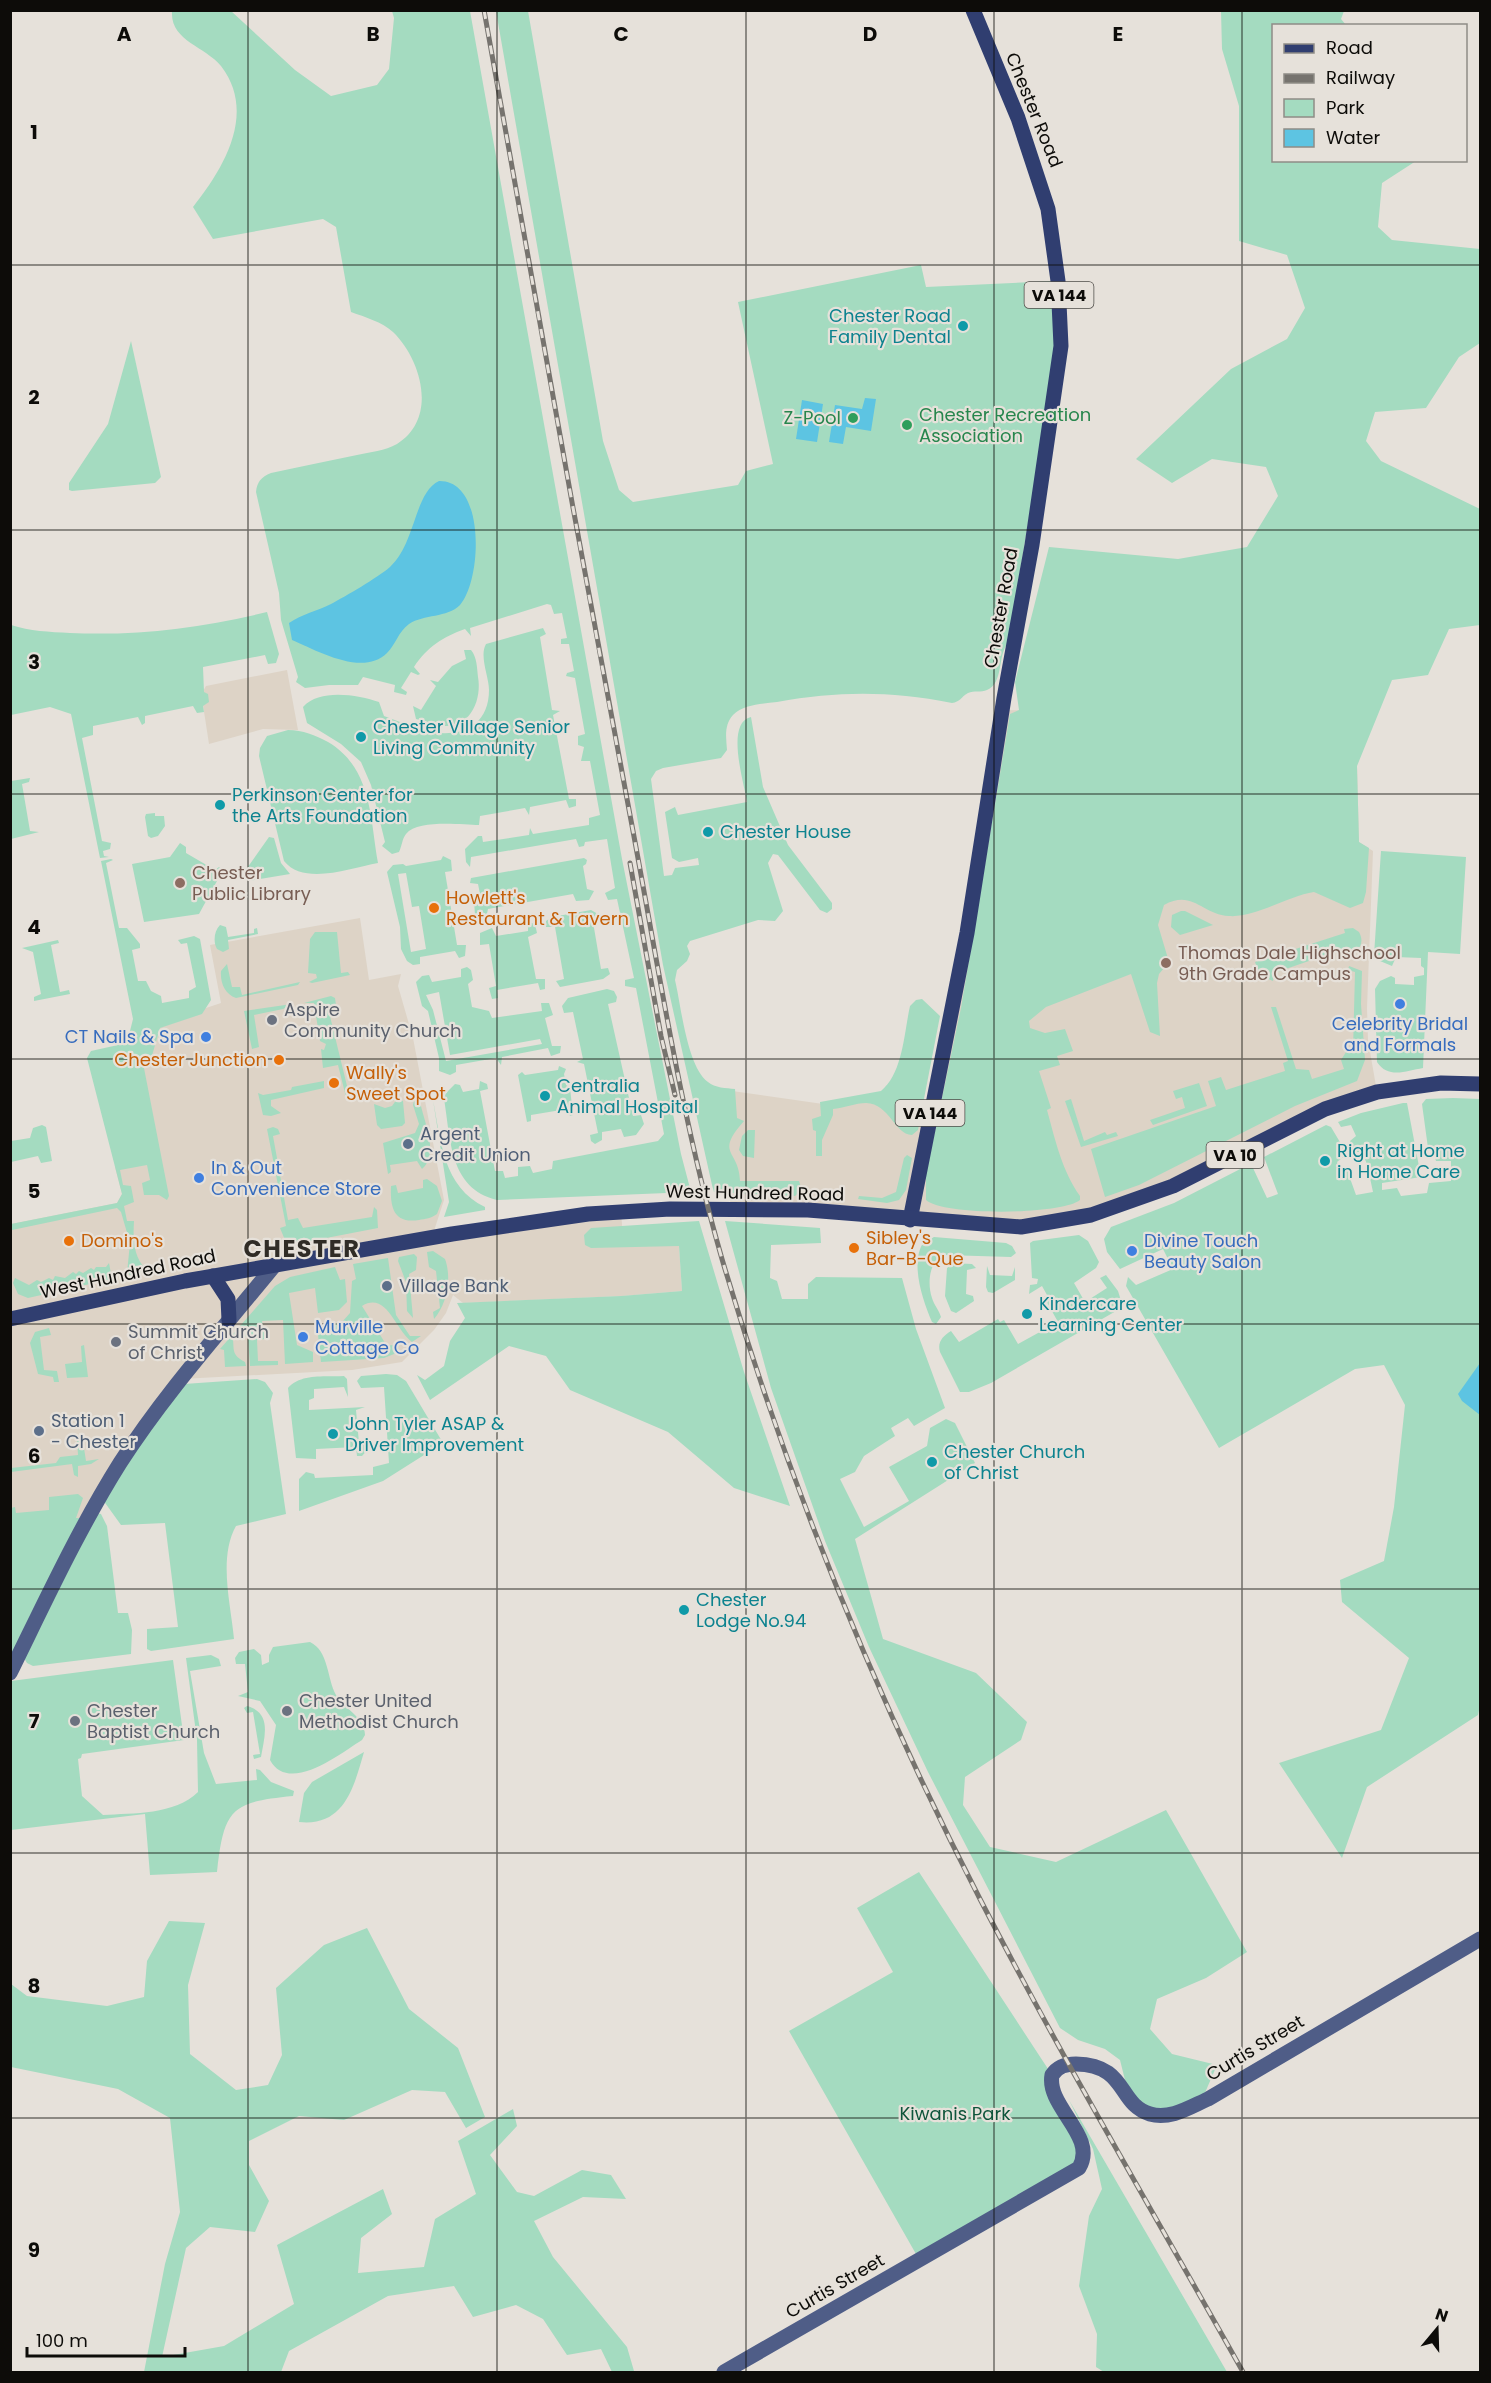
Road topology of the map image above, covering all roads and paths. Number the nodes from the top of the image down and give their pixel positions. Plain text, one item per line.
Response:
1 (973, 10) edge
2 (1480, 1084) edge
3 (910, 1220) junction
4 (274, 1266) junction
5 (213, 1276) junction
6 (10, 1319) edge
7 (229, 1320) junction
8 (10, 1673) edge
9 (1480, 1939) edge
10 (724, 2373) edge

1 - 3 main road, Chester Road / VA 144
2 - 3 main road, West Hundred Road / VA 10
3 - 4 main road, West Hundred Road / VA 10
4 - 5 main road, West Hundred Road / VA 10
4 - 7 street
5 - 6 main road, West Hundred Road / VA 10
5 - 7 main road
7 - 8 street
9 - 10 street, Curtis Street

